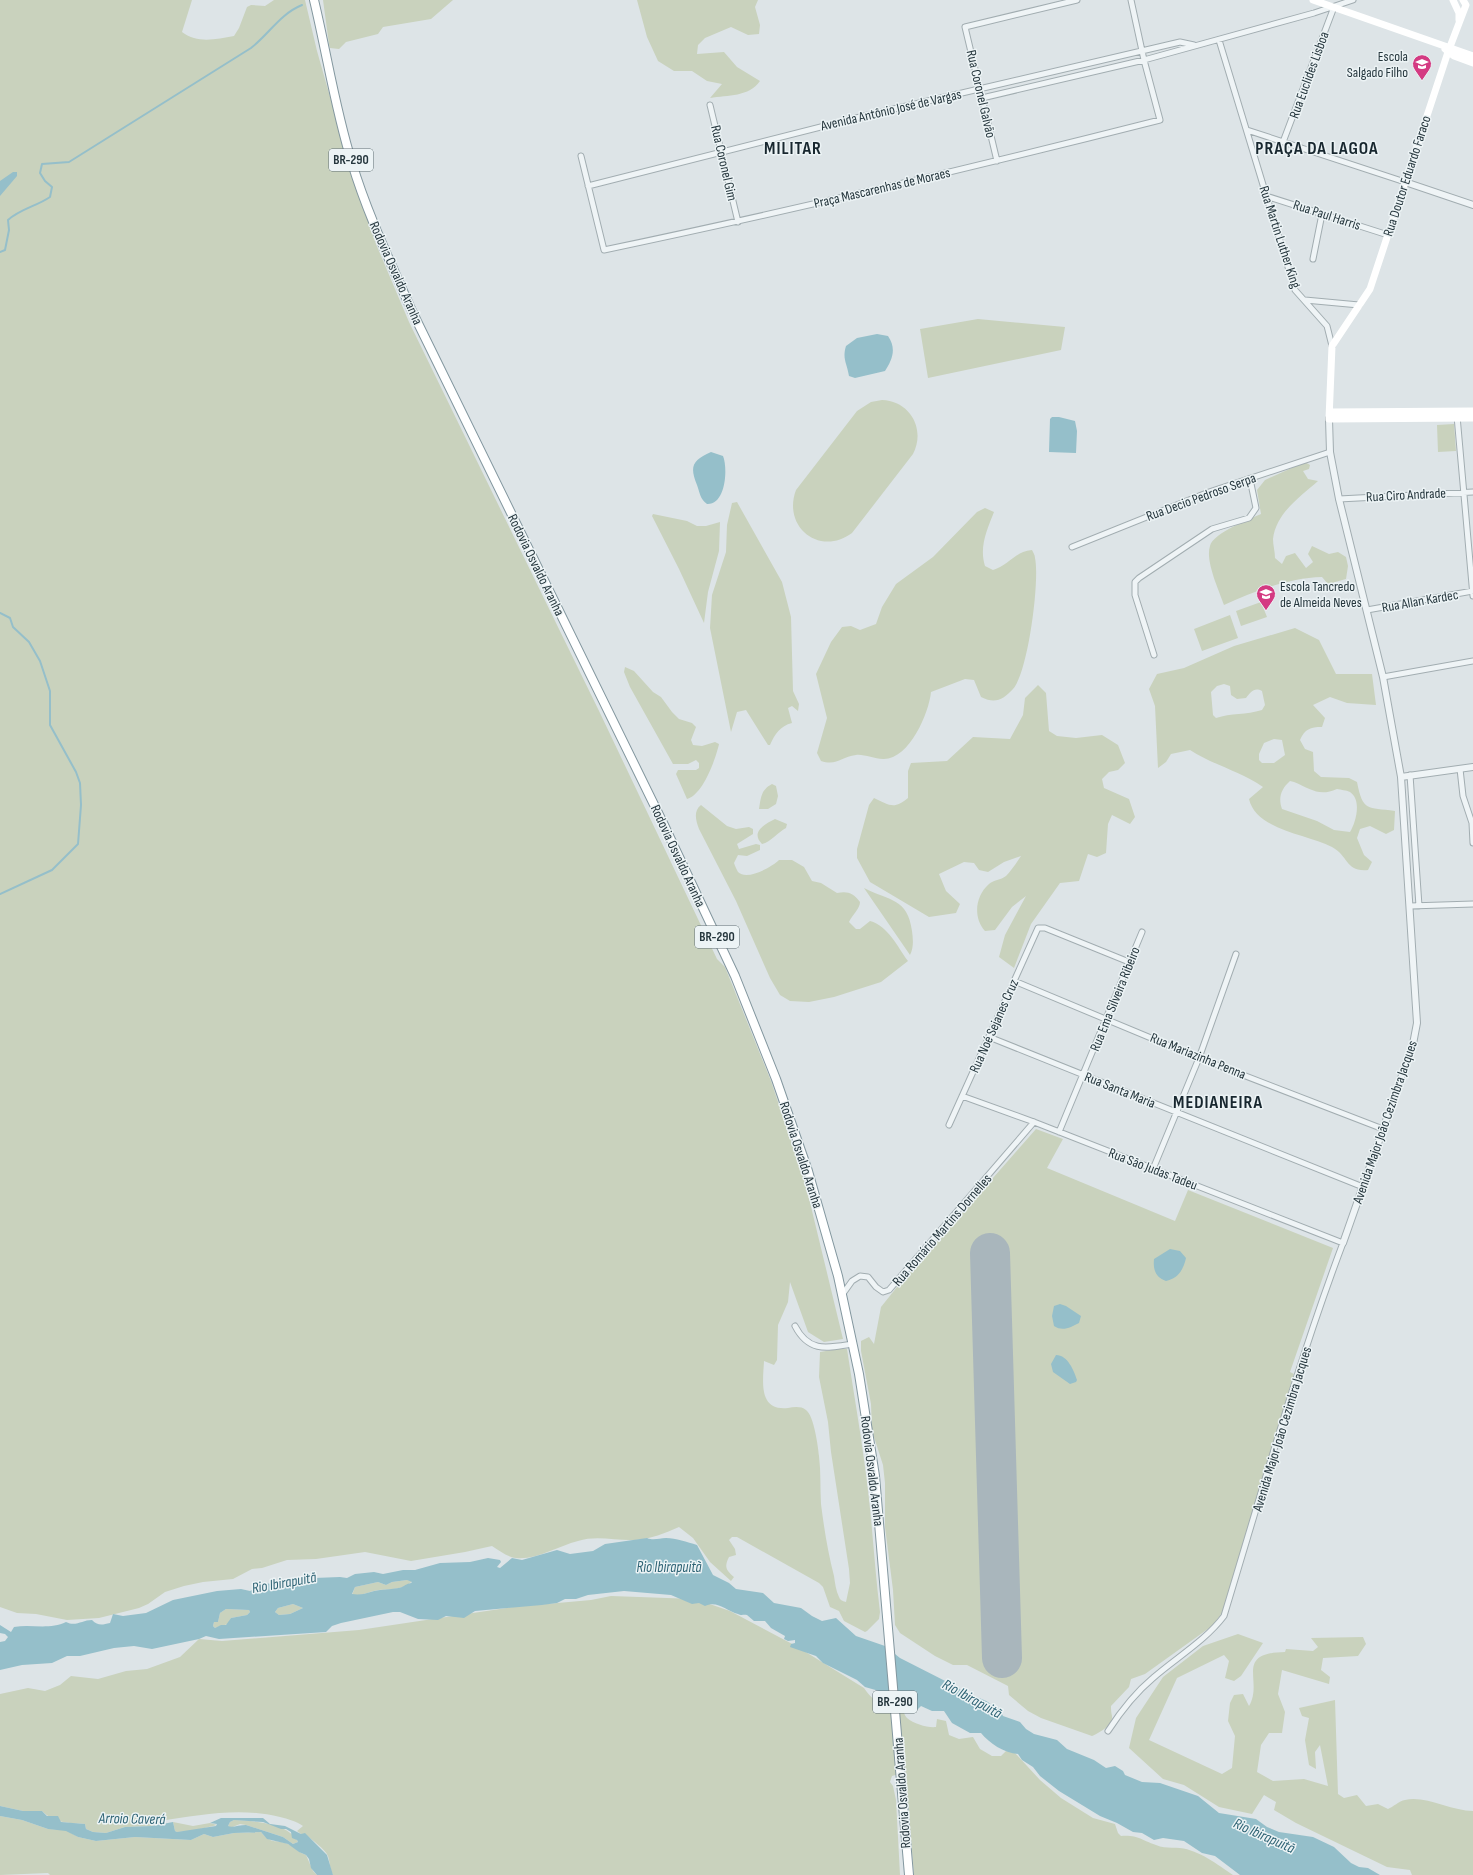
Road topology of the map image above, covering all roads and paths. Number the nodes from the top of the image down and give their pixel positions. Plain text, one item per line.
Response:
1 (314, 0) edge
2 (1077, 0) edge
3 (1131, 0) edge
4 (1312, 0) edge
5 (1353, 0) edge
6 (1453, 0) edge
7 (1465, 2) edge
8 (1334, 7) junction
9 (1458, 24) junction
10 (1219, 40) junction
11 (1166, 45) junction
12 (1194, 45) junction
13 (1447, 48) junction
14 (1142, 51) junction
15 (1168, 53) junction
16 (1473, 56) edge
17 (1144, 60) junction
18 (1473, 63) edge
19 (1037, 76) junction
20 (1040, 84) junction
21 (980, 90) junction
22 (982, 98) junction
23 (710, 105) dead end
24 (1247, 130) junction
25 (1284, 142) junction
26 (722, 152) junction
27 (581, 156) dead end
28 (997, 161) junction
29 (1405, 182) junction
30 (588, 186) junction
31 (1266, 196) junction
32 (1473, 205) edge
33 (1322, 214) junction
34 (738, 222) junction
35 (1388, 235) junction
36 (1313, 259) dead end
37 (1305, 300) junction
38 (1359, 305) junction
39 (1332, 346) junction
40 (1473, 411) edge
41 (1329, 415) junction
42 (1457, 415) junction
43 (1473, 418) edge
44 (1330, 452) junction
45 (1250, 479) junction
46 (1464, 492) junction
47 (1473, 492) edge
48 (1339, 499) junction
49 (1072, 547) dead end
50 (1473, 591) edge
51 (1473, 596) edge
52 (1367, 610) junction
53 (1154, 655) dead end
54 (1473, 661) edge
55 (1383, 677) junction
56 (1473, 767) edge
57 (1460, 769) junction
58 (1410, 775) junction
59 (1401, 777) junction
60 (1473, 843) edge
61 (1473, 904) edge
62 (1410, 906) junction
63 (1420, 906) junction
64 (1142, 932) dead end
65 (1236, 954) dead end
66 (1129, 962) junction
67 (1014, 981) junction
68 (1106, 1018) junction
69 (989, 1037) junction
70 (1199, 1058) junction
71 (1083, 1075) junction
72 (962, 1096) junction
73 (1177, 1113) junction
74 (1034, 1122) junction
75 (949, 1125) dead end
76 (1383, 1129) junction
77 (1060, 1132) junction
78 (1153, 1169) junction
79 (1363, 1187) junction
80 (1343, 1243) junction
81 (842, 1295) junction
82 (795, 1326) dead end
83 (853, 1344) junction
84 (1108, 1731) dead end
85 (909, 1875) edge

1 - 81 highway, Rodovia Osvaldo Aranha / BR-290
2 - 21 street, Rua Coronel Galvão
3 - 14 street
4 - 8 main road
5 - 8 street, Avenida Antônio José de Vargas
6 - 9 main road
7 - 9 main road, Rua Doutor Eduardo Faraco
8 - 10 street, Avenida Antônio José de Vargas
8 - 13 main road
8 - 25 street, Rua Euclides Lisboa
9 - 13 main road, Rua Doutor Eduardo Faraco
10 - 12 street, Avenida Antônio José de Vargas
10 - 24 street, Rua Martin Luther King
11 - 12 street, Avenida Antônio José de Vargas
11 - 14 street, Avenida Antônio José de Vargas
11 - 15 street
12 - 15 street, Avenida Antônio José de Vargas
13 - 16 main road
13 - 18 main road
13 - 29 main road, Rua Doutor Eduardo Faraco
14 - 17 street
14 - 19 street, Avenida Antônio José de Vargas
15 - 17 street, Avenida Antônio José de Vargas
17 - 20 street, Avenida Antônio José de Vargas
17 - 28 street, Praça Mascarenhas de Moraes
19 - 20 street
19 - 21 street, Avenida Antônio José de Vargas
20 - 22 street, Avenida Antônio José de Vargas
21 - 22 street, Rua Coronel Galvão
21 - 26 street, Avenida Antônio José de Vargas
22 - 28 street, Rua Coronel Galvão
23 - 26 street, Rua Coronel Gim
24 - 25 street
24 - 31 street, Rua Martin Luther King
25 - 29 street
26 - 30 street, Avenida Antônio José de Vargas
26 - 34 street, Rua Coronel Gim
27 - 30 street
28 - 34 street, Praça Mascarenhas de Moraes
29 - 32 street
29 - 35 main road, Rua Doutor Eduardo Faraco
30 - 34 street, Praça Mascarenhas de Moraes
31 - 33 street, Rua Paul Harris
31 - 37 street, Rua Martin Luther King
33 - 35 street, Rua Paul Harris
33 - 36 street
35 - 38 main road, Rua Doutor Eduardo Faraco
37 - 38 street
37 - 39 street, Rua Martin Luther King
38 - 39 main road, Rua Doutor Eduardo Faraco
39 - 41 main road, Rua Martin Luther King
40 - 42 main road
41 - 42 main road
41 - 44 street, Rua Martin Luther King
42 - 43 main road
42 - 46 street
44 - 45 street, Rua Decio Pedroso Serpa
44 - 48 street, Avenida Major João Cezimbra Jacques
45 - 49 street, Rua Decio Pedroso Serpa
45 - 53 street
46 - 47 street, Rua Ciro Andrade
46 - 48 street, Rua Ciro Andrade
46 - 50 street
48 - 52 street, Avenida Major João Cezimbra Jacques
50 - 51 street
50 - 52 street, Rua Allan Kardec
52 - 55 street, Avenida Major João Cezimbra Jacques
54 - 55 street
55 - 59 street, Avenida Major João Cezimbra Jacques
56 - 57 street
57 - 58 street
57 - 60 street
58 - 59 street
58 - 63 street
59 - 62 street, Avenida Major João Cezimbra Jacques
61 - 63 street
62 - 63 street
62 - 76 street, Avenida Major João Cezimbra Jacques
64 - 66 street, Rua Ema Silveira Ribeiro
65 - 70 street
66 - 67 street, Rua Noé Sejanes Cruz
66 - 68 street, Rua Ema Silveira Ribeiro
67 - 68 street, Rua Mariazinha Penna
67 - 69 street, Rua Noé Sejanes Cruz
68 - 70 street, Rua Mariazinha Penna
68 - 71 street, Rua Ema Silveira Ribeiro
69 - 71 street, Rua Santa Maria
69 - 72 street, Rua Noé Sejanes Cruz
70 - 73 street
70 - 76 street, Rua Mariazinha Penna
71 - 73 street, Rua Santa Maria
71 - 77 street, Rua Ema Silveira Ribeiro
72 - 74 street, Rua São Judas Tadeu
72 - 75 street, Rua Noé Sejanes Cruz
73 - 78 street
73 - 79 street, Rua Santa Maria
74 - 77 street, Rua São Judas Tadeu
74 - 81 street, Rua Romário Martins Dornelles
76 - 79 street, Avenida Major João Cezimbra Jacques
77 - 78 street, Rua São Judas Tadeu
78 - 80 street, Rua São Judas Tadeu
79 - 80 street, Avenida Major João Cezimbra Jacques
80 - 84 street, Avenida Major João Cezimbra Jacques
81 - 83 highway, Rodovia Osvaldo Aranha / BR-290
82 - 83 street
83 - 85 highway, Rodovia Osvaldo Aranha / BR-290

